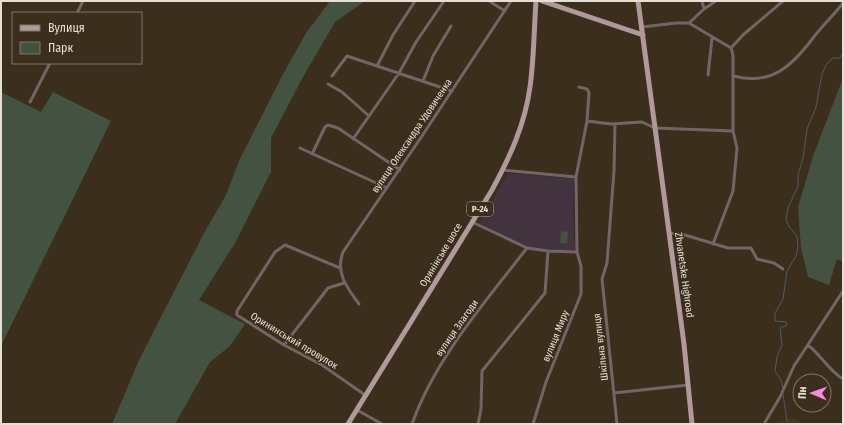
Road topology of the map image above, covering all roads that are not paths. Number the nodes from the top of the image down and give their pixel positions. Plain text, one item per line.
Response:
1 (83, 1) edge
2 (415, 1) edge
3 (444, 1) edge
4 (489, 1) edge
5 (511, 1) edge
6 (536, 1) edge
7 (542, 1) edge
8 (638, 1) edge
9 (702, 1) edge
10 (716, 1) edge
11 (783, 1) edge
12 (843, 3) edge
13 (704, 9) junction
14 (505, 11) junction
15 (78, 12) edge
16 (689, 23) junction
17 (451, 26) dead end
18 (642, 27) junction
19 (643, 35) junction
20 (712, 38) junction
21 (731, 48) junction
22 (49, 64) edge
23 (377, 66) junction
24 (399, 73) junction
25 (708, 75) dead end
26 (332, 76) dead end
27 (734, 76) junction
28 (423, 81) junction
29 (328, 84) dead end
30 (579, 87) dead end
31 (452, 91) junction
32 (30, 102) dead end
33 (369, 116) junction
34 (587, 120) junction
35 (615, 124) junction
36 (656, 128) junction
37 (733, 131) junction
38 (353, 139) junction
39 (300, 148) dead end
40 (312, 154) junction
41 (400, 170) junction
42 (503, 170) junction
43 (576, 177) junction
44 (387, 188) junction
45 (472, 222) junction
46 (670, 233) junction
47 (713, 244) junction
48 (527, 248) junction
49 (548, 251) junction
50 (577, 252) junction
51 (340, 268) junction
52 (783, 269) dead end
53 (344, 283) junction
54 (843, 291) edge
55 (358, 304) dead end
56 (284, 345) junction
57 (808, 345) junction
58 (843, 379) edge
59 (688, 385) junction
60 (614, 393) junction
61 (365, 395) junction
62 (357, 410) junction
63 (348, 424) edge
64 (382, 424) edge
65 (412, 424) edge
66 (478, 424) edge
67 (533, 424) edge
68 (617, 424) edge
69 (692, 424) edge
70 (764, 424) edge

1 - 15 street
2 - 23 street
3 - 24 street
4 - 14 street
5 - 14 street, вулиця Олександра Удовиченка
6 - 42 main road, Оринінське шосе / Р-24
7 - 19 main road
8 - 18 main road, Zhvanetske Highroad
9 - 13 street
10 - 13 street
11 - 21 street
12 - 27 street
13 - 16 street
14 - 31 street, вулиця Олександра Удовиченка
16 - 18 street
16 - 20 street
17 - 28 street
18 - 19 main road, Zhvanetske Highroad
19 - 36 main road, Zhvanetske Highroad
20 - 21 street
20 - 25 street
21 - 27 street
22 - 32 street
23 - 24 street
23 - 26 street
24 - 28 street
24 - 33 street
27 - 37 street
28 - 31 street
29 - 33 street
30 - 34 street
31 - 41 street, вулиця Олександра Удовиченка
33 - 38 street
34 - 35 street
34 - 43 street
35 - 36 street
35 - 60 street, Шкільна вулиця
36 - 37 street
36 - 46 main road, Zhvanetske Highroad
37 - 47 street
38 - 40 street
38 - 41 street
39 - 40 street
40 - 44 street
41 - 44 street, вулиця Олександра Удовиченка
42 - 43 street
42 - 45 main road, Оринінське шосе / Р-24
43 - 50 street
44 - 51 street, вулиця Олександра Удовиченка
45 - 48 street
45 - 61 main road, Оринінське шосе / Р-24
46 - 47 street
46 - 59 main road, Zhvanetske Highroad
47 - 52 street
48 - 49 street
48 - 65 street, вулиця Злагоди
49 - 50 street
49 - 66 street
50 - 67 street, вулиця Миру
51 - 53 street, вулиця Олександра Удовиченка
51 - 56 street, Орининський провулок
53 - 55 street, вулиця Олександра Удовиченка
53 - 56 street
54 - 57 street
56 - 61 street, Орининський провулок
57 - 58 street
57 - 70 street
59 - 60 street
59 - 69 main road, Zhvanetske Highroad
60 - 68 street, Шкільна вулиця
61 - 62 main road, Р-24
62 - 63 main road, Р-24
62 - 64 street

